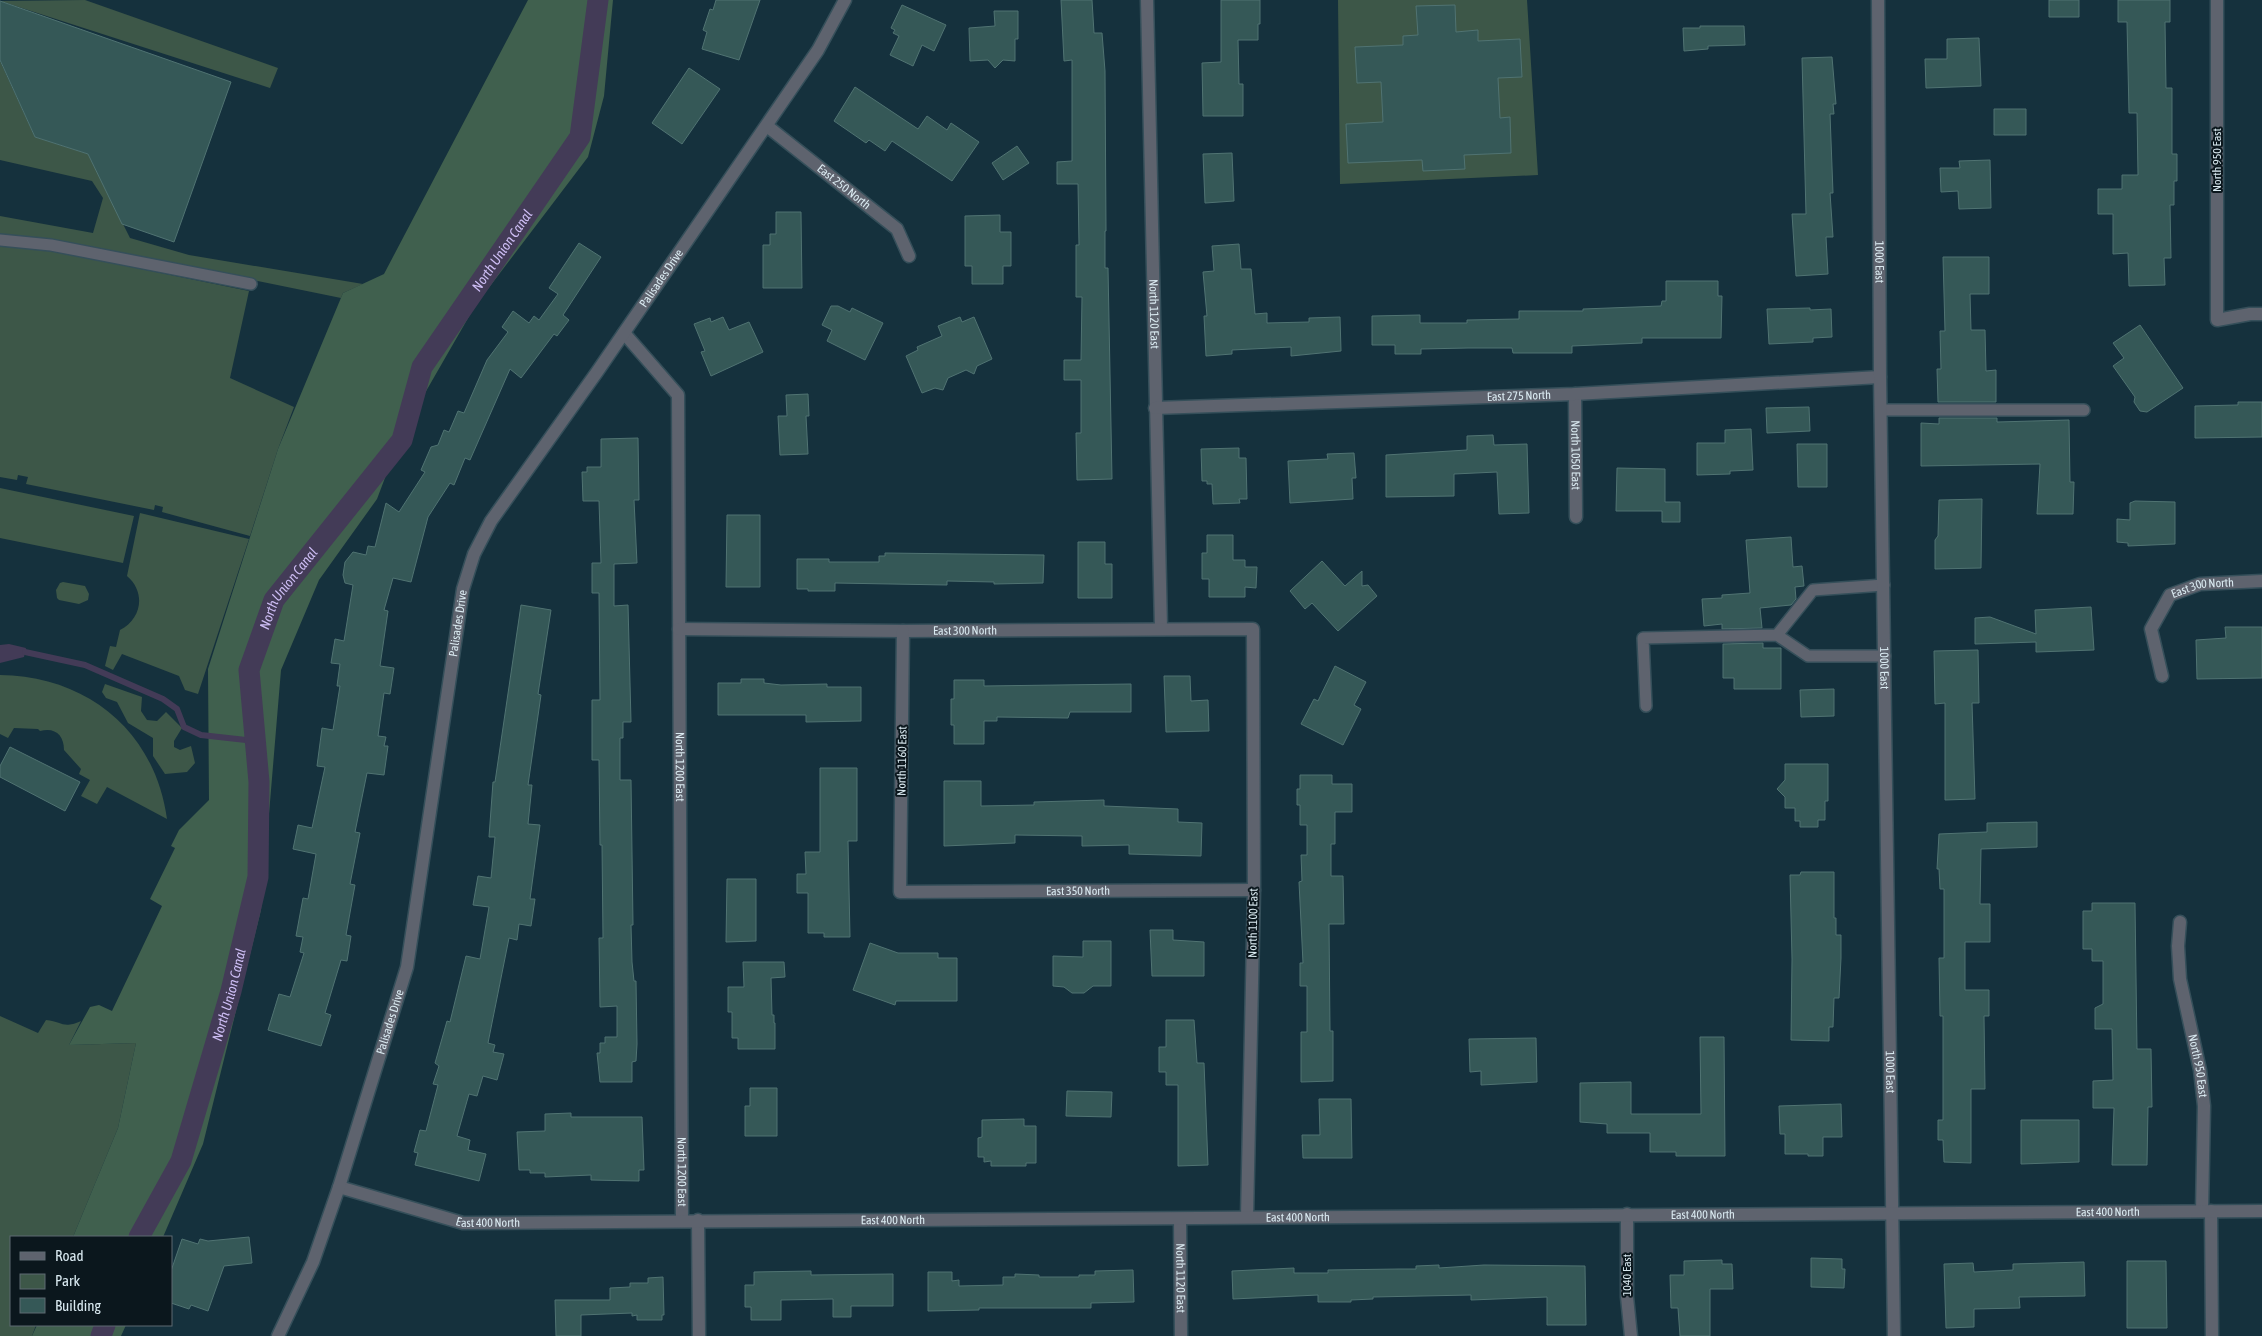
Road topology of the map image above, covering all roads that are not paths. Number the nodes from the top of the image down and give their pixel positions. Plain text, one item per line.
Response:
1 (845, 0) edge
2 (1147, 0) edge
3 (1878, 0) edge
4 (2217, 0) edge
5 (767, 126) junction
6 (0, 240) edge
7 (909, 256) dead end
8 (251, 284) dead end
9 (2262, 314) edge
10 (624, 333) junction
11 (1880, 377) junction
12 (1575, 394) junction
13 (1155, 408) junction
14 (1881, 410) junction
15 (2084, 410) dead end
16 (1576, 517) dead end
17 (2262, 581) edge
18 (1884, 585) junction
19 (1161, 628) junction
20 (678, 629) junction
21 (1253, 629) joint
22 (903, 631) junction
23 (1777, 635) junction
24 (1885, 656) junction
25 (2162, 676) dead end
26 (1646, 706) dead end
27 (1254, 890) junction
28 (900, 892) joint
29 (2180, 922) dead end
30 (339, 1188) junction
31 (2206, 1211) junction
32 (2262, 1211) edge
33 (1893, 1213) junction
34 (1627, 1214) junction
35 (1247, 1217) junction
36 (1180, 1219) junction
37 (698, 1220) junction
38 (682, 1221) junction
39 (278, 1336) edge
40 (699, 1336) edge
41 (1181, 1336) edge
42 (1631, 1336) edge
43 (1894, 1336) edge
44 (2212, 1336) edge

1 - 5 street, Palisades Drive
2 - 13 street, North 1120 East
3 - 11 street, 1000 East
4 - 9 street, North 950 East
5 - 7 street, East 250 North
5 - 10 street, Palisades Drive
6 - 8 lane
10 - 20 street, North 1200 East
10 - 30 street, Palisades Drive
11 - 12 street, East 275 North
11 - 14 street, 1000 East
12 - 13 street, East 275 North
12 - 16 street, North 1050 East
13 - 19 street, North 1120 East
14 - 15 lane
14 - 18 street, 1000 East
17 - 25 street, East 300 North
18 - 23 lane
18 - 24 street, 1000 East
19 - 21 street, East 300 North
19 - 22 street, East 300 North
20 - 22 street, East 300 North
20 - 38 street, North 1200 East
21 - 27 street, North 1100 East
22 - 28 street, North 1160 East
23 - 24 lane
23 - 26 lane
24 - 33 street, 1000 East
27 - 28 street, East 350 North
27 - 35 street, North 1100 East
29 - 31 street, North 950 East
30 - 38 street, East 400 North
30 - 39 street, Palisades Drive
31 - 32 street, East 400 North
31 - 33 street, East 400 North
31 - 44 street, North 950 East
33 - 34 street, East 400 North
33 - 43 street, 1000 East
34 - 35 street, East 400 North
34 - 42 street, 1040 East
35 - 36 street, East 400 North
36 - 37 street, East 400 North
36 - 41 street, North 1120 East
37 - 38 street, East 400 North
37 - 40 street, North 1200 East

